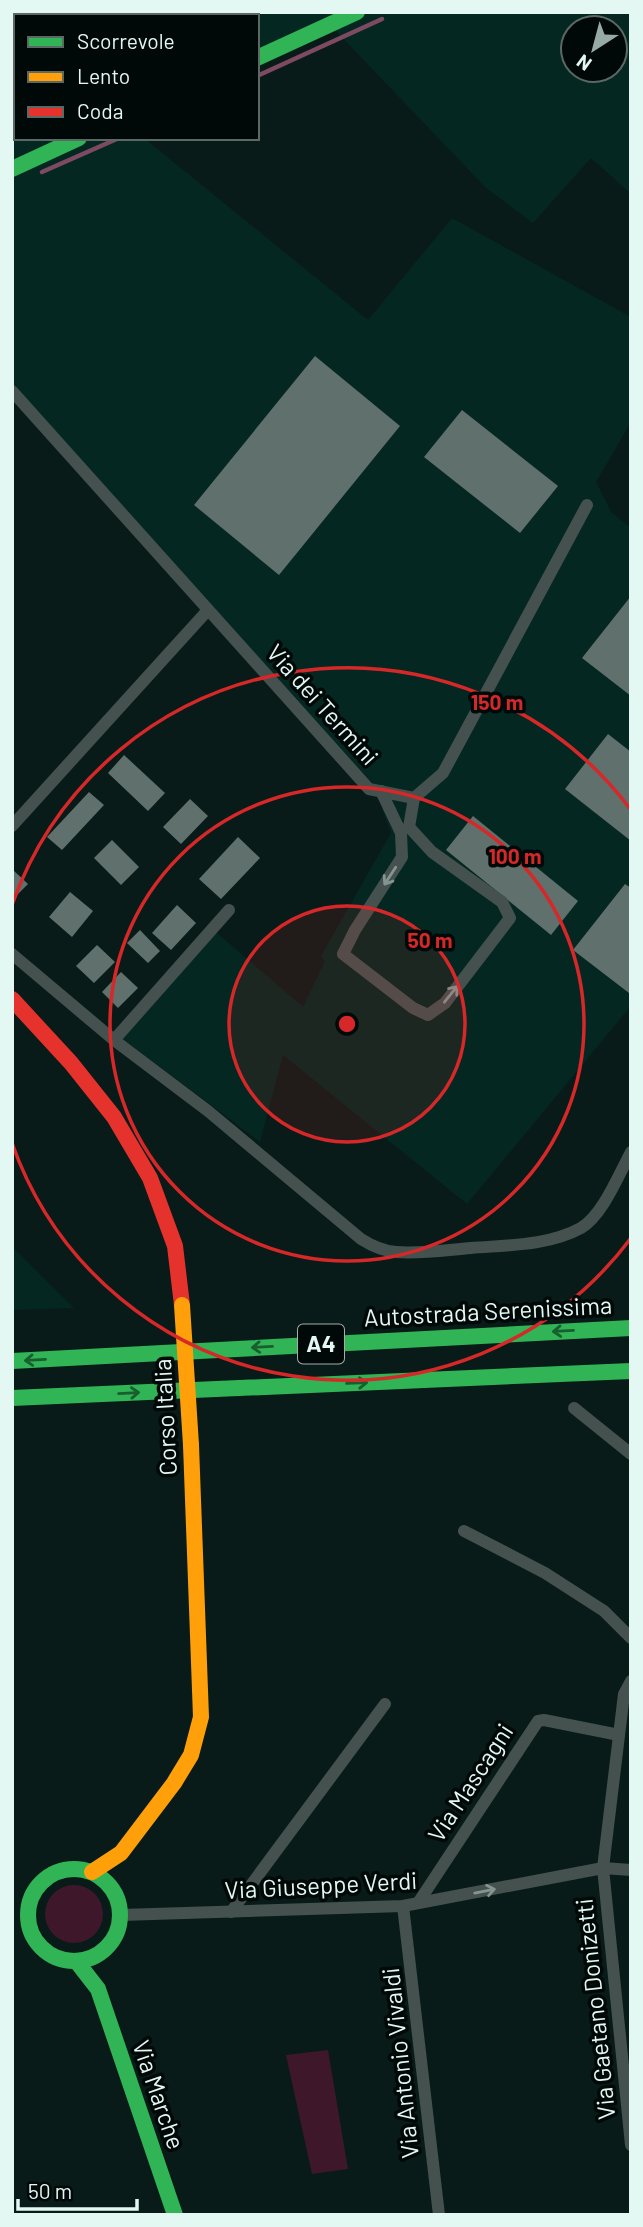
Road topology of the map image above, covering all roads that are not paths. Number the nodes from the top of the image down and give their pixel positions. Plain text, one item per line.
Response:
1 (357, 12) edge
2 (259, 57) edge
3 (75, 140) edge
4 (12, 169) edge
5 (12, 391) edge
6 (587, 505) dead end
7 (208, 610) junction
8 (381, 792) junction
9 (414, 798) junction
10 (12, 827) edge
11 (229, 910) dead end
12 (12, 954) edge
13 (14, 1003) edge
14 (114, 1040) junction
15 (631, 1152) edge
16 (631, 1328) edge
17 (12, 1361) edge
18 (631, 1371) edge
19 (12, 1398) edge
20 (574, 1408) dead end
21 (631, 1454) edge
22 (464, 1531) dead end
23 (631, 1638) edge
24 (631, 1681) edge
25 (386, 1704) dead end
26 (619, 1735) junction
27 (121, 1853) junction
28 (603, 1868) junction
29 (631, 1870) edge
30 (92, 1872) junction
31 (112, 1888) junction
32 (418, 1903) junction
33 (403, 1906) junction
34 (230, 1912) junction
35 (121, 1915) junction
36 (102, 1953) junction
37 (78, 1962) junction
38 (98, 1989) junction
39 (624, 2029) edge
40 (631, 2145) edge
41 (175, 2215) edge
42 (439, 2215) edge

1 - 2 main road
3 - 4 main road
5 - 7 street, Via dei Termini
6 - 9 street
7 - 8 street, Via dei Termini
7 - 10 street
8 - 9 street, Via dei Termini
8 -> 9 street
11 - 14 street
12 - 14 street
13 - 27 main road, Corso Italia, bridge
14 - 15 street
16 -> 17 main road, Autostrada Serenissima / A4
19 -> 18 main road, A4
20 - 21 street
22 - 23 street
24 - 26 street, Via Gaetano Donizetti
25 - 34 street
26 - 28 street, Via Gaetano Donizetti
26 - 32 street, Via Mascagni
27 - 30 main road, Corso Italia
27 - 31 main road, Corso Italia
28 - 29 street, Via Giuseppe Verdi
32 -> 28 street, Via Giuseppe Verdi
28 - 39 street, Via Gaetano Donizetti
30 - 31 main road
30 - 37 main road
31 - 35 main road
32 - 33 street, Via Giuseppe Verdi
33 - 34 street, Via Giuseppe Verdi
33 - 42 street, Via Antonio Vivaldi
34 - 35 street, Via Giuseppe Verdi
35 - 36 main road
36 - 37 main road
36 - 38 main road, Via Marche
37 - 38 main road, Via Marche
38 - 41 main road, Via Marche
39 - 40 street, Via Gaetano Donizetti

